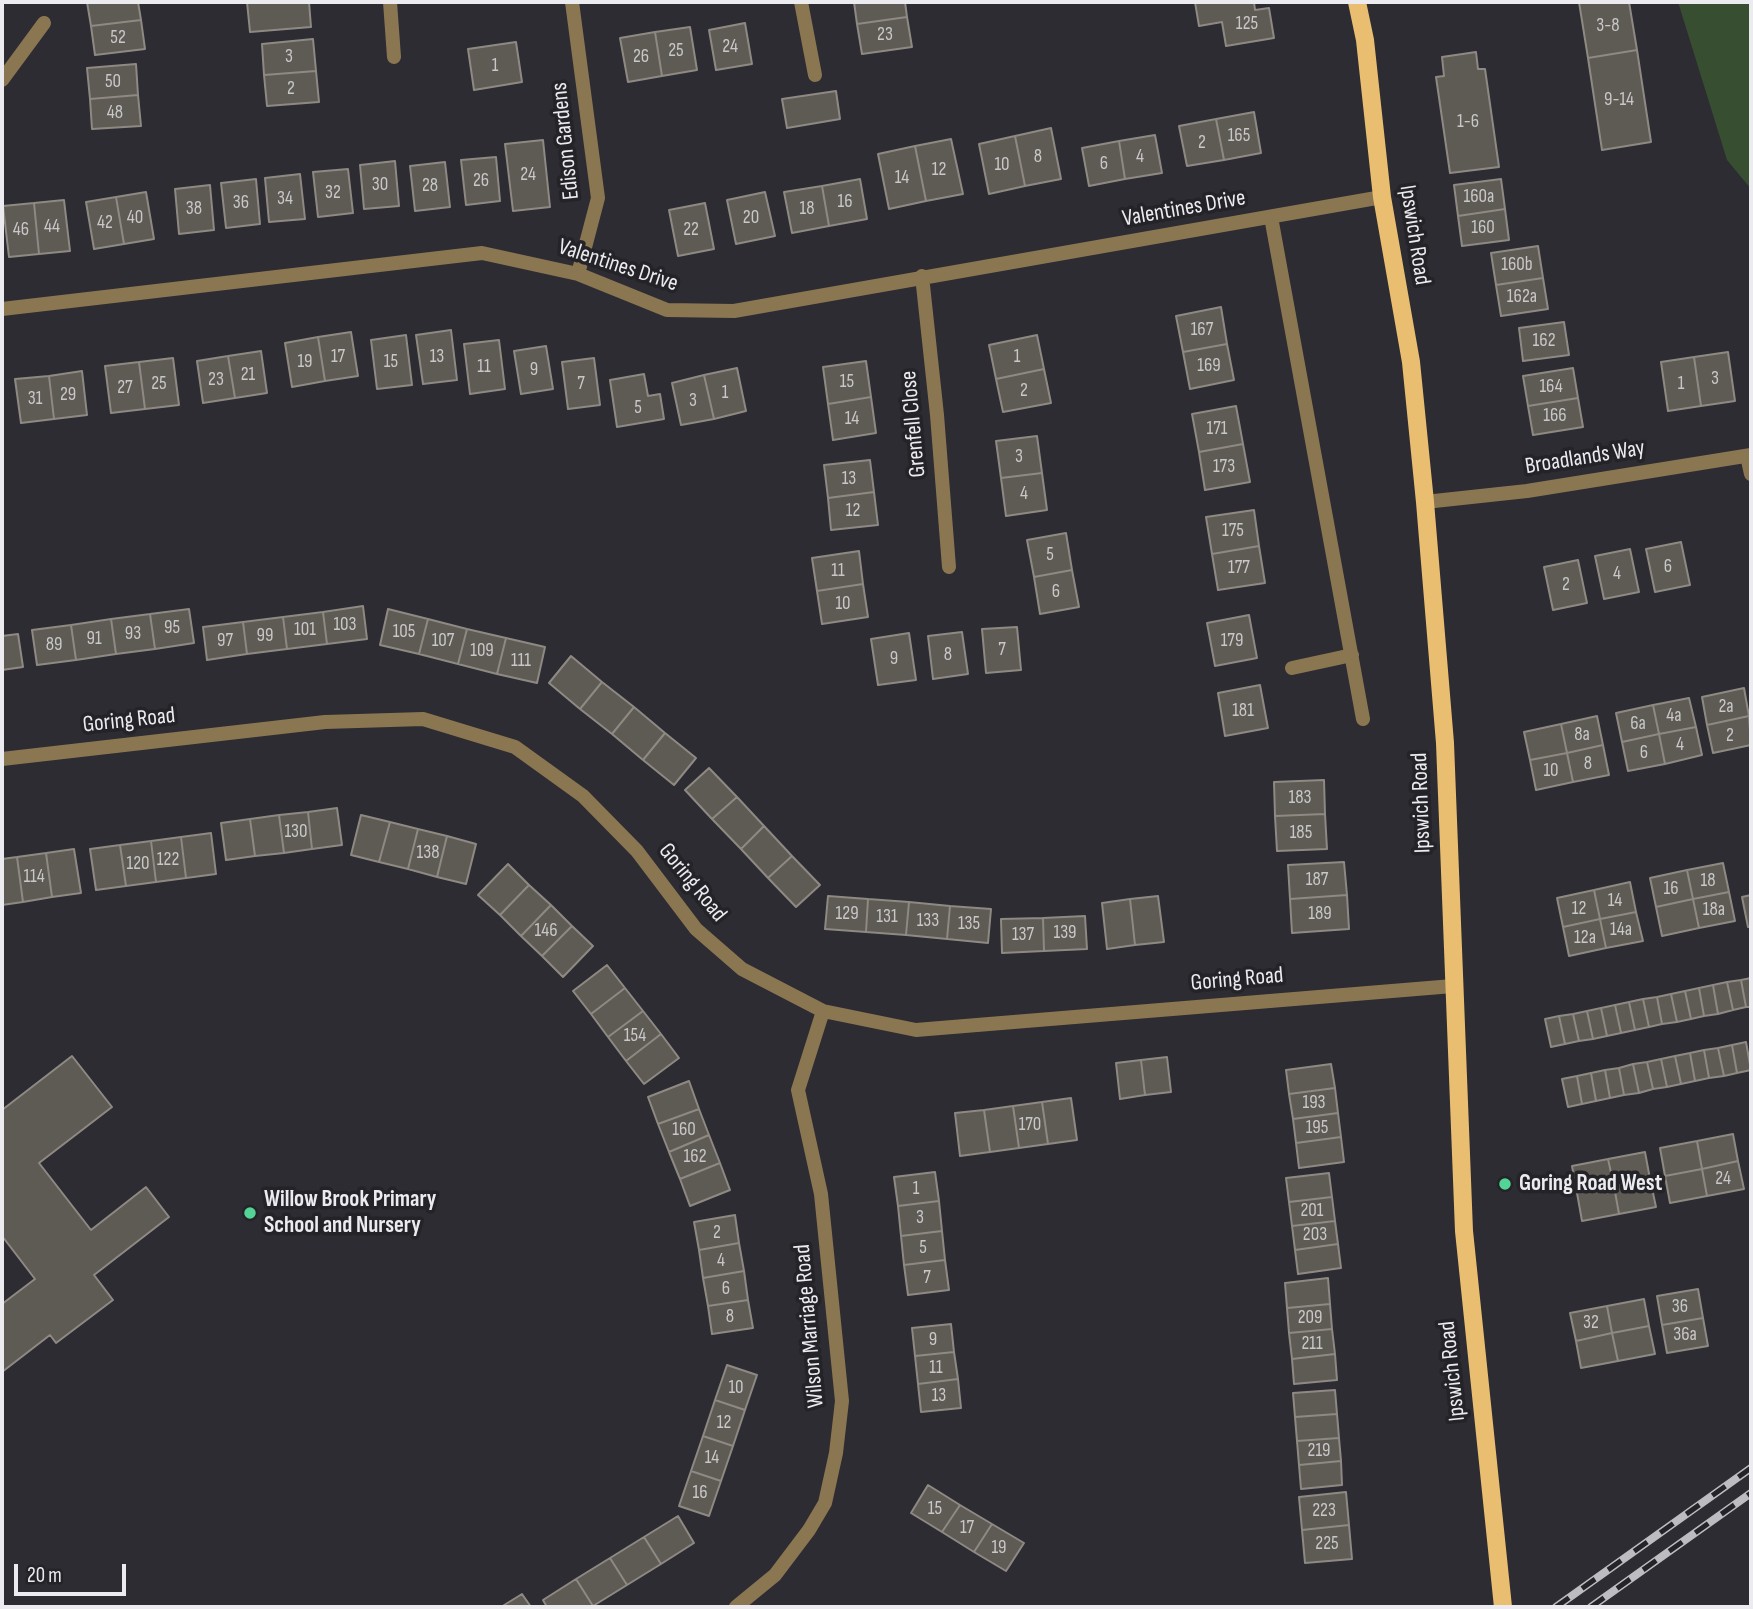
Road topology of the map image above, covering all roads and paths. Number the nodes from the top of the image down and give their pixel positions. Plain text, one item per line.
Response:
1 (390, 2) edge
2 (572, 2) edge
3 (801, 2) edge
4 (1357, 2) edge
5 (44, 23) dead end
6 (394, 57) dead end
7 (815, 75) dead end
8 (2, 80) edge
9 (1382, 197) junction
10 (1271, 217) junction
11 (578, 274) junction
12 (922, 276) junction
13 (2, 309) edge
14 (1749, 455) edge
15 (1751, 474) edge
16 (1425, 502) junction
17 (949, 567) dead end
18 (1352, 655) junction
19 (1292, 668) dead end
20 (1363, 719) dead end
21 (2, 759) edge
22 (1453, 986) junction
23 (823, 1011) junction
24 (736, 1607) edge
25 (1503, 1607) edge

1 - 6 street
2 - 11 street, Edison Gardens
3 - 7 street
4 - 9 main road, Ipswich Road
5 - 8 street
9 - 10 street, Valentines Drive
9 - 16 main road, Ipswich Road
10 - 12 street, Valentines Drive
10 - 18 street
11 - 12 street, Valentines Drive
11 - 13 street, Valentines Drive
12 - 17 street, Grenfell Close
14 - 15 street
14 - 16 street, Broadlands Way
16 - 22 main road, Ipswich Road
18 - 19 street
18 - 20 street
21 - 23 street, Goring Road
22 - 23 street, Goring Road
22 - 25 main road, Ipswich Road
23 - 24 street, Wilson Marriage Road

